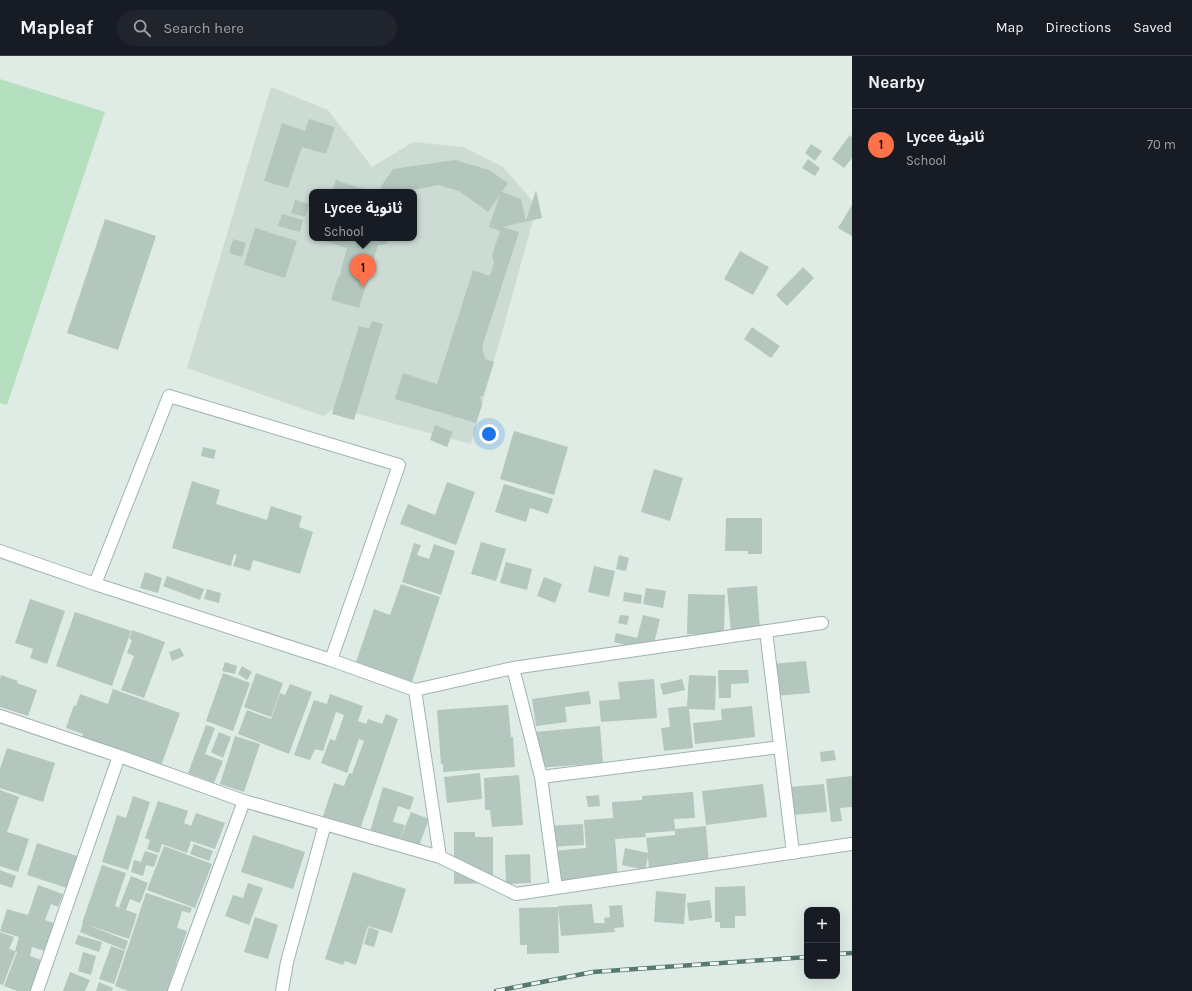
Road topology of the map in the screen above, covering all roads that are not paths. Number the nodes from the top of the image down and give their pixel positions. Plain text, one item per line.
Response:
1 (0, 551) edge
2 (95, 584) junction
3 (822, 623) dead end
4 (766, 631) junction
5 (331, 660) junction
6 (512, 668) junction
7 (415, 690) junction
8 (0, 716) edge
9 (780, 747) junction
10 (120, 756) junction
11 (541, 777) junction
12 (244, 801) junction
13 (325, 824) junction
14 (851, 844) edge
15 (793, 853) junction
16 (440, 857) junction
17 (556, 888) junction
18 (37, 991) edge
19 (174, 991) edge
20 (282, 991) edge

1 - 2 street
2 - 5 street
2 - 5 street
3 - 4 street
4 - 6 street
4 - 9 street
5 - 7 street
6 - 7 street
6 - 11 street
7 - 16 street
8 - 10 street
9 - 11 street
9 - 15 street
10 - 12 street
10 - 18 street
11 - 17 street
12 - 13 street
12 - 19 street
13 - 16 street
13 - 20 street
14 - 15 street
15 - 17 street
16 - 17 street

